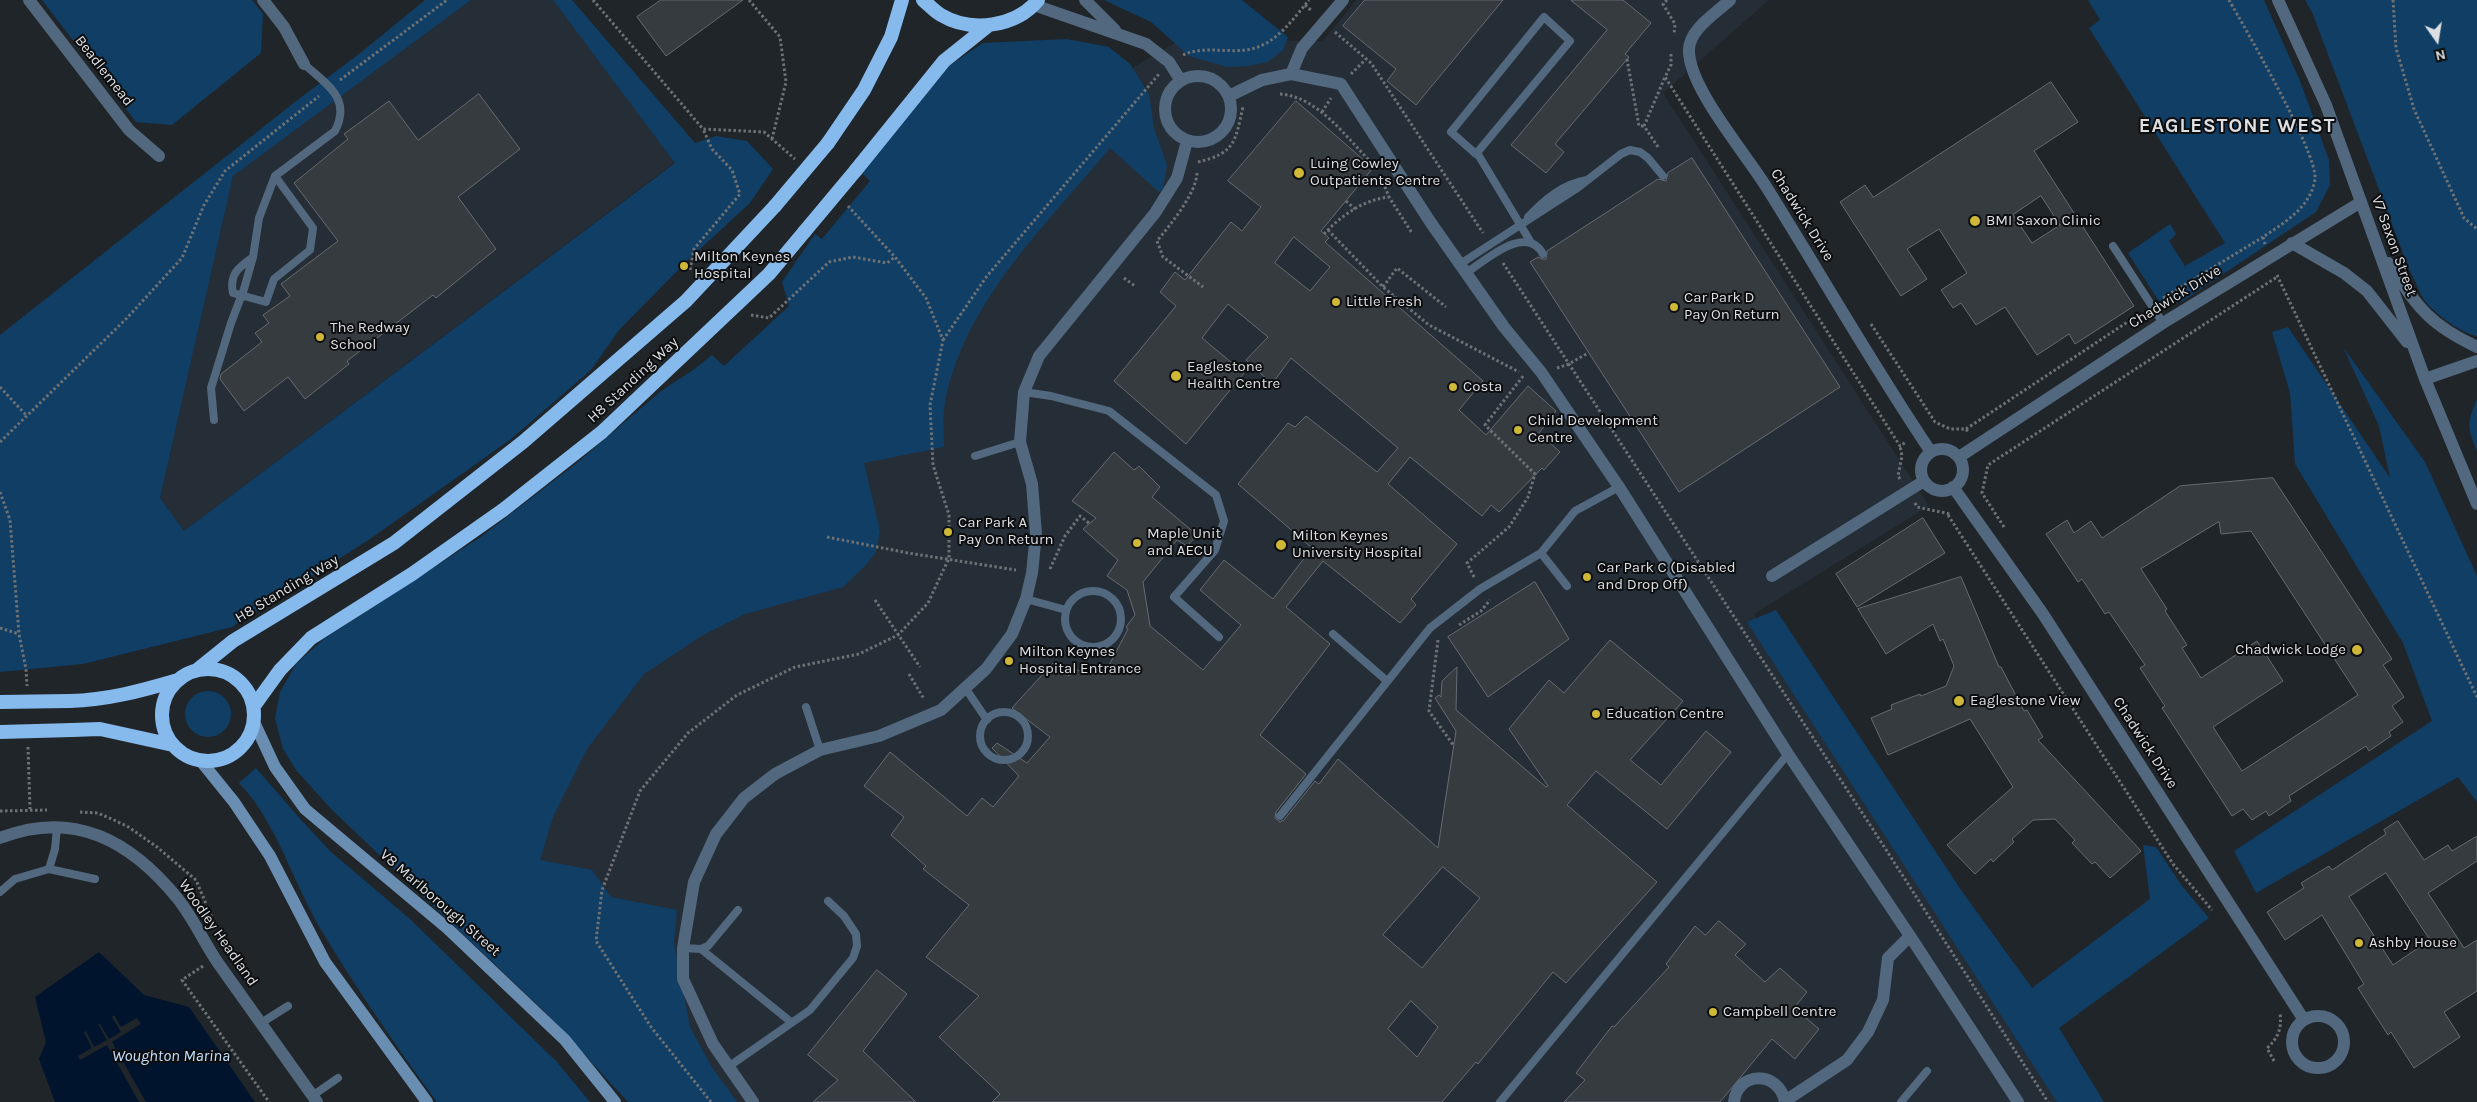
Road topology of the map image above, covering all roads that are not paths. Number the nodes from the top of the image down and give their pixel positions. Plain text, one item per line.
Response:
1 (29, 0) edge
2 (263, 0) edge
3 (902, 0) edge
4 (923, 0) edge
5 (1085, 0) edge
6 (1343, 0) edge
7 (1730, 0) edge
8 (2278, 0) edge
9 (1036, 3) edge
10 (989, 25) junction
11 (1118, 33) junction
12 (304, 64) joint
13 (1291, 74) junction
14 (1181, 80) junction
15 (1229, 96) junction
16 (1187, 141) junction
17 (1476, 154) junction
18 (159, 156) dead end
19 (275, 176) junction
20 (1663, 176) dead end
21 (2362, 202) junction
22 (1520, 226) junction
23 (1530, 241) junction
24 (2292, 243) junction
25 (2113, 246) dead end
26 (2378, 249) junction
27 (1542, 254) dead end
28 (253, 257) junction
29 (1463, 268) junction
30 (242, 297) junction
31 (2162, 323) junction
32 (2477, 347) edge
33 (2415, 352) junction
34 (2477, 362) edge
35 (2425, 379) junction
36 (1024, 392) junction
37 (214, 420) dead end
38 (1020, 442) junction
39 (1931, 452) junction
40 (975, 456) dead end
41 (1959, 457) junction
42 (1924, 481) junction
43 (1619, 487) junction
44 (1953, 487) junction
45 (2477, 504) edge
46 (1542, 553) junction
47 (1772, 576) dead end
48 (1567, 586) dead end
49 (1026, 600) junction
50 (1066, 610) junction
51 (1334, 634) dead end
52 (1219, 637) dead end
53 (197, 670) junction
54 (178, 680) junction
55 (1387, 681) junction
56 (966, 689) junction
57 (0, 702) edge
58 (254, 706) junction
59 (806, 707) dead end
60 (987, 720) junction
61 (254, 722) junction
62 (0, 732) edge
63 (173, 745) junction
64 (820, 750) junction
65 (1788, 754) junction
66 (200, 760) junction
67 (1280, 816) dead end
68 (57, 828) junction
69 (0, 838) edge
70 (49, 869) junction
71 (95, 879) dead end
72 (0, 892) edge
73 (828, 901) dead end
74 (738, 910) dead end
75 (1910, 936) junction
76 (684, 948) junction
77 (701, 949) junction
78 (288, 1006) dead end
79 (2304, 1020) junction
80 (791, 1022) junction
81 (261, 1023) junction
82 (728, 1067) junction
83 (1927, 1071) dead end
84 (338, 1078) dead end
85 (314, 1099) edge
86 (1785, 1101) edge
87 (427, 1102) edge
88 (615, 1102) edge
89 (753, 1102) edge
90 (1500, 1102) edge
91 (1734, 1102) edge
92 (1901, 1102) edge
93 (2018, 1102) edge

1 - 18 street, Beadlemead
2 - 12 street
3 - 53 highway, H8 Standing Way, bridge
4 - 10 highway
5 - 11 street
6 - 13 street
7 - 39 street, Chadwick Drive
8 - 21 street, V7 Saxon Street
9 - 10 highway
9 - 11 street
10 - 58 highway, H8 Standing Way, bridge
11 - 14 street
12 - 19 lane
13 - 15 street
13 - 29 street
14 - 15 street
14 - 16 street
15 - 16 street
16 - 36 street
17 - 17 lane
17 - 22 lane
19 - 28 lane
19 - 30 lane
20 - 22 lane
21 - 24 street, Chadwick Drive
21 - 26 street, V7 Saxon Street
22 - 23 lane
22 - 29 lane
23 - 27 lane
23 - 29 lane
24 - 31 street, Chadwick Drive
24 - 33 street
25 - 31 lane
26 - 32 street
26 - 33 street, V7 Saxon Street
28 - 30 lane
28 - 30 lane
29 - 43 street
30 - 37 lane
31 - 41 street, Chadwick Drive
33 - 35 street, V7 Saxon Street
34 - 35 street
35 - 45 street, V7 Saxon Street
36 - 38 street
36 - 52 lane
38 - 40 lane
38 - 49 street
39 - 41 street
39 - 42 street
41 - 44 street
42 - 44 street
42 - 47 street
43 - 46 lane
43 - 65 street
44 - 79 street, Chadwick Drive
46 - 48 lane
46 - 55 lane
49 - 50 lane
49 - 56 street
50 - 50 lane
51 - 55 lane
53 - 54 highway
53 - 58 highway
54 - 57 highway, bridge
54 - 63 highway
55 - 67 lane
56 - 60 lane
56 - 64 street
58 - 61 highway
59 - 64 lane
60 - 60 lane
61 - 66 highway
61 - 88 main road, V8 Marlborough Street
62 - 63 highway, bridge
63 - 66 highway
64 - 76 street
65 - 75 street
65 - 90 lane
66 - 87 main road
68 - 69 street, Woodley Headland
68 - 70 lane
68 - 81 street, Woodley Headland
70 - 71 lane
70 - 72 lane
73 - 80 lane
74 - 77 lane
75 - 86 street
75 - 93 street
76 - 77 lane
76 - 82 street
77 - 80 lane
78 - 81 lane
79 - 79 street
80 - 82 lane
81 - 85 street, Woodley Headland
82 - 89 street
83 - 92 lane
84 - 85 lane
86 - 91 street

